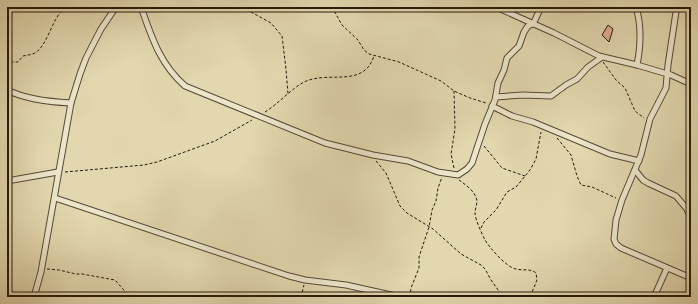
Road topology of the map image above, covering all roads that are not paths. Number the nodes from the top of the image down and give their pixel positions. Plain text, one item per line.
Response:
1 (116, 7) edge
2 (141, 7) edge
3 (496, 7) edge
4 (541, 7) edge
5 (636, 7) edge
6 (675, 7) edge
7 (533, 24) junction
8 (601, 58) junction
9 (637, 65) junction
10 (667, 74) junction
11 (691, 84) edge
12 (7, 90) edge
13 (496, 97) junction
14 (71, 103) junction
15 (492, 106) junction
16 (639, 161) junction
17 (635, 170) junction
18 (58, 172) junction
19 (7, 181) edge
20 (55, 198) junction
21 (691, 219) edge
22 (668, 268) junction
23 (691, 278) edge
24 (34, 297) edge
25 (400, 297) edge
26 (654, 297) edge

1 - 14 street
2 - 15 street
3 - 7 street
4 - 7 street
5 - 9 street
6 - 10 street
7 - 8 street
7 - 13 street
8 - 9 street
8 - 13 street
9 - 10 street
10 - 11 street
10 - 16 street
12 - 14 street
13 - 15 street
14 - 18 street
15 - 16 street
16 - 17 street
17 - 21 street
17 - 22 street
18 - 19 street
18 - 20 street
20 - 24 street
20 - 25 street
22 - 23 street
22 - 26 street

